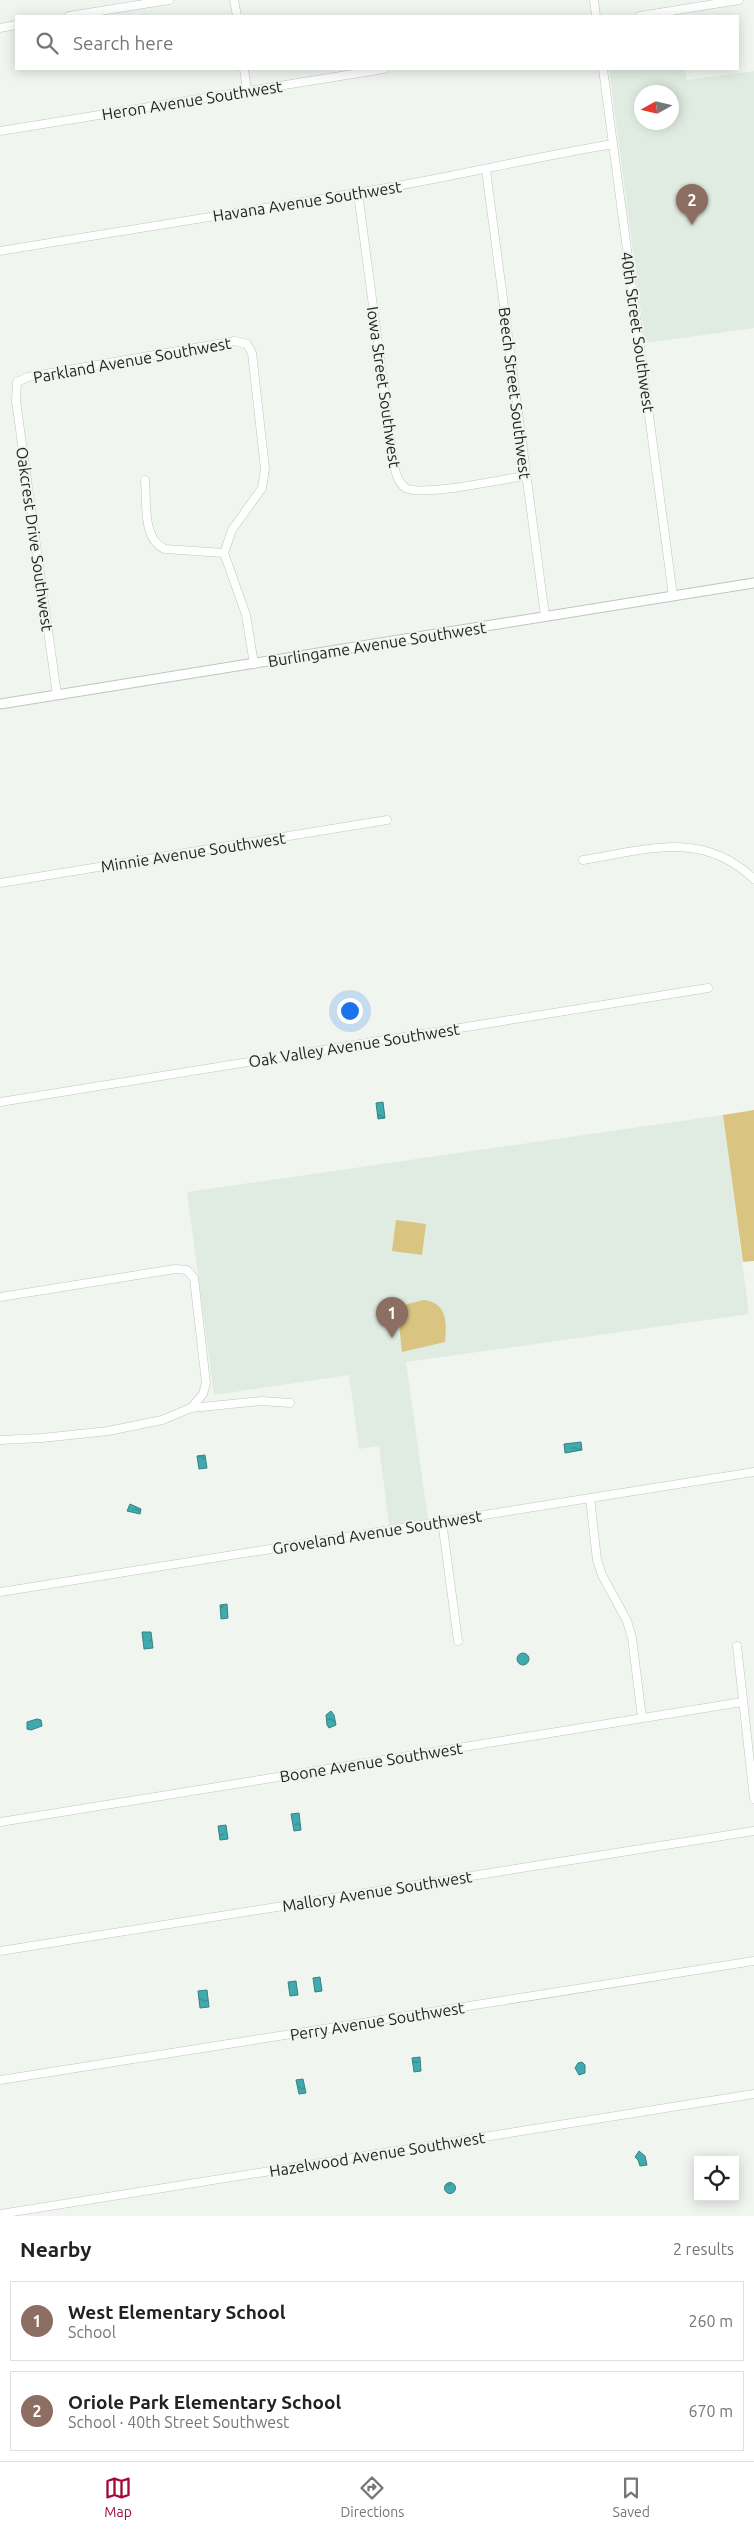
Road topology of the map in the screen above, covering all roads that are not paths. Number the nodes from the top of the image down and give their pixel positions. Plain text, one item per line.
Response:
1 (169, 0) edge
2 (234, 0) edge
3 (594, 0) edge
4 (739, 0) edge
5 (75, 15) edge
6 (237, 15) edge
7 (596, 15) edge
8 (646, 15) edge
9 (15, 25) edge
10 (0, 28) edge
11 (244, 70) edge
12 (378, 70) edge
13 (603, 70) edge
14 (248, 91) junction
15 (0, 131) edge
16 (613, 144) junction
17 (486, 170) junction
18 (358, 193) junction
19 (0, 251) edge
20 (17, 382) joint
21 (526, 476) junction
22 (145, 480) dead end
23 (224, 553) junction
24 (754, 583) edge
25 (674, 596) junction
26 (544, 616) junction
27 (254, 664) junction
28 (57, 696) junction
29 (0, 704) edge
30 (386, 820) dead end
31 (583, 860) dead end
32 (754, 880) edge
33 (0, 883) edge
34 (708, 988) dead end
35 (0, 1102) edge
36 (0, 1297) edge
37 (290, 1403) dead end
38 (191, 1408) junction
39 (0, 1440) edge
40 (754, 1472) edge
41 (590, 1498) junction
42 (442, 1521) junction
43 (0, 1592) edge
44 (458, 1641) dead end
45 (737, 1646) dead end
46 (742, 1702) junction
47 (642, 1718) junction
48 (754, 1799) edge
49 (0, 1822) edge
50 (754, 1831) edge
51 (0, 1951) edge
52 (754, 1961) edge
53 (0, 2080) edge
54 (754, 2094) edge
55 (0, 2214) edge

1 - 5 street
2 - 6 street
3 - 7 street
4 - 8 street
9 - 10 street
11 - 14 street
12 - 14 street, Heron Avenue Southwest
13 - 16 street, 40th Street Southwest
14 - 15 street, Heron Avenue Southwest
16 - 17 street, Havana Avenue Southwest
16 - 25 street, 40th Street Southwest
17 - 18 street, Havana Avenue Southwest
17 - 21 street, Beech Street Southwest
18 - 19 street, Havana Avenue Southwest
18 - 21 street, Iowa Street Southwest
20 - 23 street, Parkland Avenue Southwest
20 - 28 street, Oakcrest Drive Southwest
21 - 26 street, Beech Street Southwest
22 - 23 street
23 - 27 street
24 - 25 street, Burlingame Avenue Southwest
25 - 26 street, Burlingame Avenue Southwest
26 - 27 street, Burlingame Avenue Southwest
27 - 28 street, Burlingame Avenue Southwest
28 - 29 street, Burlingame Avenue Southwest
30 - 33 street, Minnie Avenue Southwest
31 - 32 street
34 - 35 street, Oak Valley Avenue Southwest
36 - 38 street
37 - 38 street
38 - 39 street
40 - 41 street, Groveland Avenue Southwest
41 - 42 street, Groveland Avenue Southwest
41 - 47 street
42 - 43 street, Groveland Avenue Southwest
42 - 44 street
45 - 46 street
46 - 47 street, Boone Avenue Southwest
46 - 48 street
47 - 49 street, Boone Avenue Southwest
50 - 51 street, Mallory Avenue Southwest
52 - 53 street, Perry Avenue Southwest
54 - 55 street, Hazelwood Avenue Southwest

